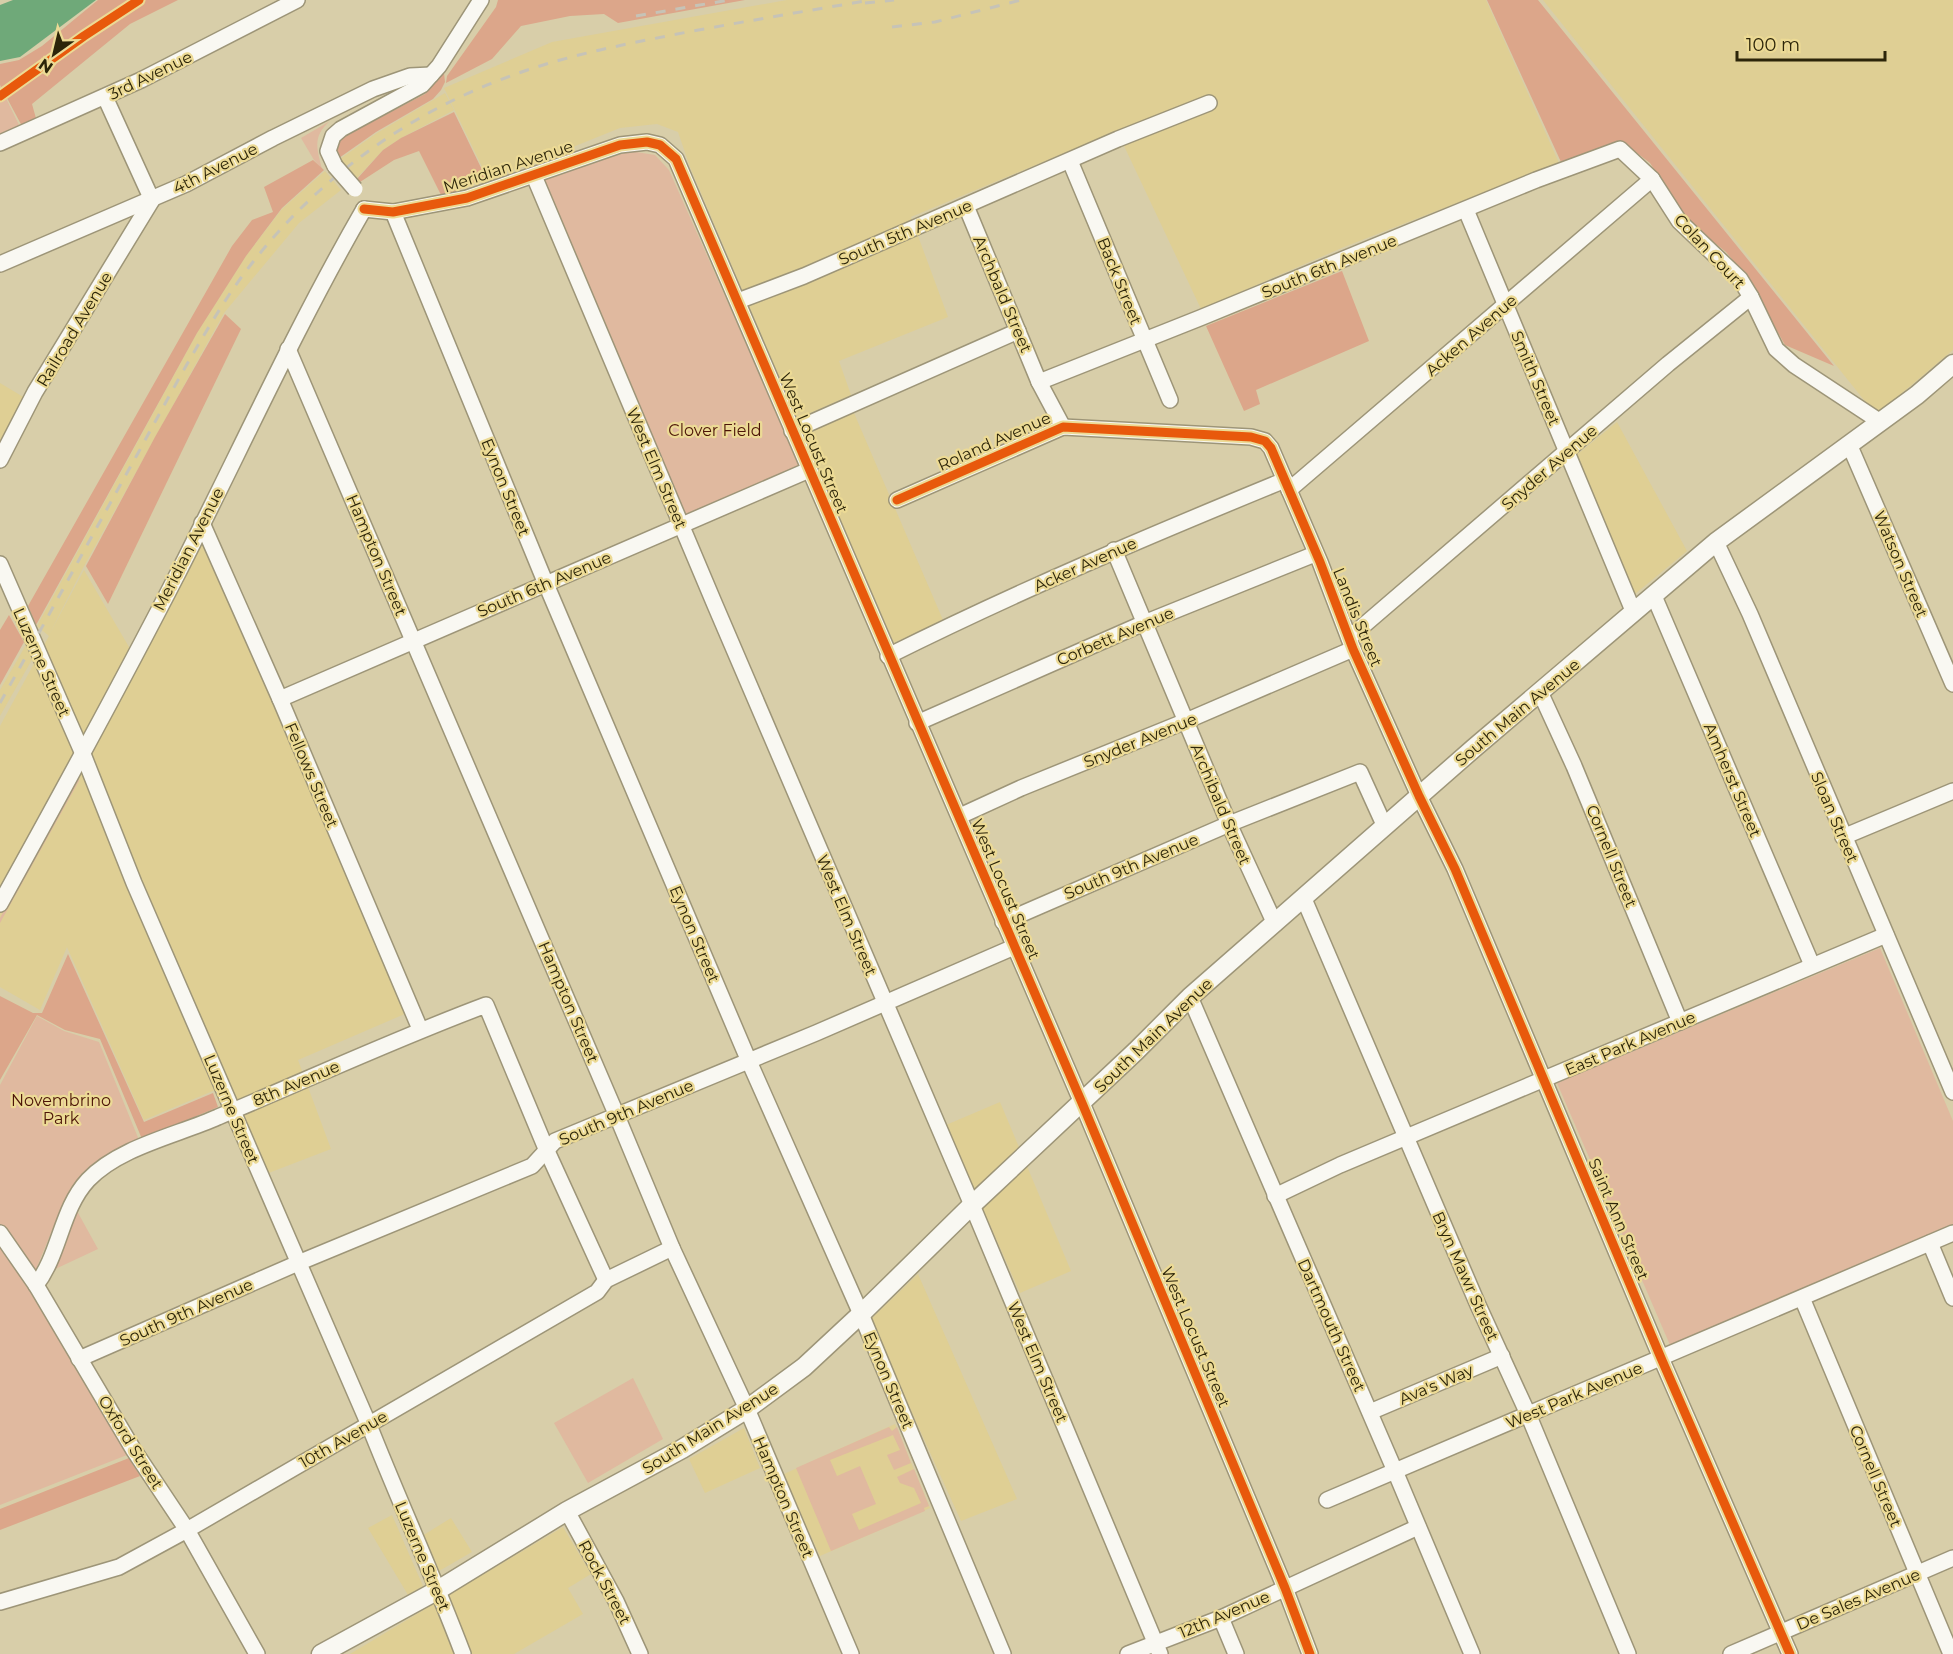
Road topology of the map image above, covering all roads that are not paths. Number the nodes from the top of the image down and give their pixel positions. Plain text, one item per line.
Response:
1 (297, 0) edge
2 (481, 0) edge
3 (430, 75) junction
4 (105, 97) junction
5 (1209, 103) dead end
6 (0, 143) edge
7 (660, 145) joint
8 (1620, 149) joint
9 (1070, 161) junction
10 (534, 176) junction
11 (1652, 179) junction
12 (152, 200) junction
13 (966, 206) junction
14 (364, 209) junction
15 (1466, 210) junction
16 (393, 212) junction
17 (0, 264) edge
18 (1751, 297) junction
19 (738, 301) junction
20 (1506, 306) junction
21 (1018, 330) junction
22 (1144, 340) junction
23 (288, 349) junction
24 (1953, 364) edge
25 (1039, 382) junction
26 (1170, 400) dead end
27 (1880, 421) junction
28 (1063, 427) junction
29 (792, 430) junction
30 (1849, 444) junction
31 (1271, 448) joint
32 (1567, 452) junction
33 (0, 460) edge
34 (809, 470) junction
35 (1287, 485) junction
36 (897, 500) dead end
37 (202, 523) junction
38 (681, 525) junction
39 (1716, 542) junction
40 (1114, 550) junction
41 (1315, 554) junction
42 (0, 564) edge
43 (546, 584) junction
44 (1654, 596) junction
45 (1634, 613) junction
46 (1144, 623) junction
47 (414, 640) junction
48 (1351, 644) junction
49 (888, 656) junction
50 (1953, 684) edge
51 (1540, 692) junction
52 (280, 699) junction
53 (1186, 721) junction
54 (917, 723) junction
55 (83, 754) junction
56 (1953, 791) edge
57 (1419, 796) junction
58 (960, 816) junction
59 (1228, 824) junction
60 (1385, 827) junction
61 (1843, 837) junction
62 (1304, 899) junction
63 (0, 904) edge
64 (1003, 922) junction
65 (1275, 924) junction
66 (1886, 934) junction
67 (1014, 947) junction
68 (1812, 965) junction
69 (1190, 997) junction
70 (885, 1003) junction
71 (1680, 1022) junction
72 (420, 1029) junction
73 (748, 1059) junction
74 (1544, 1079) junction
75 (1953, 1092) edge
76 (1082, 1103) junction
77 (232, 1110) junction
78 (617, 1116) junction
79 (1406, 1138) junction
80 (547, 1151) junction
81 (1275, 1196) junction
82 (972, 1205) junction
83 (0, 1233) edge
84 (1953, 1233) edge
85 (1930, 1243) junction
86 (672, 1248) junction
87 (298, 1263) junction
88 (606, 1280) junction
89 (36, 1285) junction
90 (1802, 1298) junction
91 (1953, 1298) edge
92 (861, 1314) junction
93 (1502, 1356) junction
94 (1661, 1358) junction
95 (79, 1359) junction
96 (747, 1409) junction
97 (1370, 1412) junction
98 (1528, 1414) junction
99 (369, 1425) junction
100 (1395, 1471) junction
101 (1327, 1500) dead end
102 (567, 1511) junction
103 (1418, 1527) junction
104 (187, 1530) junction
105 (1953, 1558) edge
106 (1918, 1574) junction
107 (1285, 1588) junction
108 (438, 1590) junction
109 (0, 1602) edge
110 (1221, 1618) junction
111 (1780, 1632) junction
112 (1157, 1648) edge
113 (257, 1654) edge
114 (321, 1654) edge
115 (463, 1654) edge
116 (640, 1654) edge
117 (851, 1654) edge
118 (1003, 1654) edge
119 (1128, 1654) edge
120 (1236, 1654) edge
121 (1310, 1654) edge
122 (1472, 1654) edge
123 (1628, 1654) edge
124 (1731, 1654) edge
125 (1790, 1654) edge
126 (1951, 1654) edge

1 - 4 street, 3rd Avenue
2 - 3 street
3 - 12 street, 4th Avenue
3 - 14 street, bridge
4 - 6 street, 3rd Avenue
4 - 12 street
5 - 9 street, South 5th Avenue
7 - 10 street, Meridian Avenue
7 - 19 street, West Locust Street
8 - 11 street, Colan Court
8 - 15 street, South 6th Avenue
9 - 13 street, South 5th Avenue
9 - 22 street, Back Street
10 - 16 street, Meridian Avenue
10 - 38 street, West Elm Street
11 - 18 street, Colan Court
11 - 20 street, Acken Avenue
12 - 17 street, 4th Avenue
12 - 33 street, Railroad Avenue
13 - 19 street, South 5th Avenue
13 - 21 street, Archbald Street
14 - 16 street, Meridian Avenue
14 - 23 street, Meridian Avenue
15 - 20 street, Smith Street
15 - 22 street, South 6th Avenue
16 - 43 street, Eynon Street
18 - 27 street, Colan Court
18 - 32 street, Snyder Avenue
19 - 29 street, West Locust Street
20 - 32 street, Smith Street
20 - 35 street, Acken Avenue
21 - 25 street, Archbald Street
21 - 29 street
22 - 25 street, South 6th Avenue
22 - 26 street, Back Street
23 - 37 street, Meridian Avenue
23 - 47 street, Hampton Street
24 - 27 main road, South Main Avenue
25 - 28 street
27 - 30 main road, South Main Avenue
28 - 31 street, Roland Avenue
28 - 36 street, Roland Avenue
29 - 34 street, West Locust Street
30 - 39 main road, South Main Avenue
30 - 50 street, Watson Street
31 - 35 street, Landis Street
32 - 45 street, Smith Street
32 - 48 street, Snyder Avenue
34 - 38 street, South 6th Avenue
34 - 49 street, West Locust Street
35 - 40 street, Acker Avenue
35 - 41 street, Landis Street
37 - 52 street, Fellows Street
37 - 55 street, Meridian Avenue
38 - 43 street, South 6th Avenue
38 - 70 street, West Elm Street
39 - 44 main road, South Main Avenue
39 - 61 street, Sloan Street
40 - 46 street, Archibald Street
40 - 49 street, Acker Avenue
41 - 46 street, Corbett Avenue
41 - 48 street, Landis Street
42 - 55 street, Luzerne Street
43 - 47 street, South 6th Avenue
43 - 73 street, Eynon Street
44 - 45 main road, South Main Avenue
44 - 68 street, Amherst Street
45 - 51 main road, South Main Avenue
46 - 53 street, Archibald Street
46 - 54 street, Corbett Avenue
47 - 52 street, South 6th Avenue
47 - 78 street, Hampton Street
48 - 53 street, Snyder Avenue
48 - 57 street, Landis Street
49 - 54 street, West Locust Street
51 - 57 main road, South Main Avenue
51 - 71 street, Cornell Street
52 - 72 street, Fellows Street
53 - 58 street, Snyder Avenue
53 - 59 street, Archibald Street
54 - 58 street, West Locust Street
55 - 63 street, Meridian Avenue
55 - 77 street, Luzerne Street
56 - 61 street
57 - 60 main road, South Main Avenue
57 - 74 street, Saint Ann Street
58 - 64 street, West Locust Street
59 - 60 street, South 9th Avenue
59 - 64 street, South 9th Avenue
59 - 65 street, Archibald Street
60 - 62 main road, South Main Avenue
61 - 66 street, Sloan Street
62 - 65 main road, South Main Avenue
62 - 79 street, Bryn Mawr Street
64 - 67 street, West Locust Street
65 - 69 main road, South Main Avenue
66 - 68 street, East Park Avenue
66 - 75 street, Sloan Street
67 - 70 street, South 9th Avenue
67 - 76 street, West Locust Street
68 - 71 street, East Park Avenue
69 - 76 main road, South Main Avenue
69 - 81 street, Dartmouth Street
70 - 73 street, South 9th Avenue
70 - 82 street, West Elm Street
71 - 74 street, East Park Avenue
72 - 77 street, 8th Avenue
72 - 80 street, 8th Avenue
73 - 78 street, South 9th Avenue
73 - 92 street, Eynon Street
74 - 79 street, East Park Avenue
74 - 94 street, Saint Ann Street
76 - 82 main road, South Main Avenue
76 - 107 street, West Locust Street
77 - 87 street, Luzerne Street
77 - 89 street, 8th Avenue
78 - 80 street, South 9th Avenue
78 - 86 street, Hampton Street
79 - 81 street, East Park Avenue
79 - 93 street, Bryn Mawr Street
80 - 87 street, South 9th Avenue
80 - 88 street
81 - 97 street, Dartmouth Street
82 - 92 main road, South Main Avenue
82 - 112 street, West Elm Street
83 - 89 street, Oxford Street
84 - 85 street, West Park Avenue
85 - 90 street, West Park Avenue
85 - 91 street
86 - 88 street, 10th Avenue
86 - 96 street, Hampton Street
87 - 95 street, South 9th Avenue
87 - 99 street, Luzerne Street
88 - 99 street, 10th Avenue
89 - 95 street, Oxford Street
90 - 94 street, West Park Avenue
90 - 106 street, Cornell Street
92 - 96 main road, South Main Avenue
92 - 118 street, Eynon Street
93 - 97 street, Ava's Way
93 - 98 street, Bryn Mawr Street
94 - 98 street, West Park Avenue
94 - 111 street, Saint Ann Street
95 - 104 street, Oxford Street
96 - 102 main road, South Main Avenue
96 - 117 street, Hampton Street
97 - 100 street, Dartmouth Street
98 - 100 street, West Park Avenue
98 - 123 street, Bryn Mawr Street
99 - 104 street, 10th Avenue
99 - 108 street, Luzerne Street
100 - 101 street, West Park Avenue
100 - 103 street, Dartmouth Street
102 - 108 main road, South Main Avenue
102 - 116 street, Rock Street
103 - 107 street, 12th Avenue
103 - 122 street, Dartmouth Street
104 - 109 street, 10th Avenue
104 - 113 street, Oxford Street
105 - 106 street, De Sales Avenue
106 - 111 street, De Sales Avenue
106 - 126 street, Cornell Street
107 - 110 street, 12th Avenue
107 - 121 street, West Locust Street
108 - 114 main road, South Main Avenue
108 - 115 street, Luzerne Street
110 - 112 street, 12th Avenue
110 - 120 street
111 - 124 street, De Sales Avenue
111 - 125 street, Saint Ann Street
112 - 119 street, 12th Avenue

